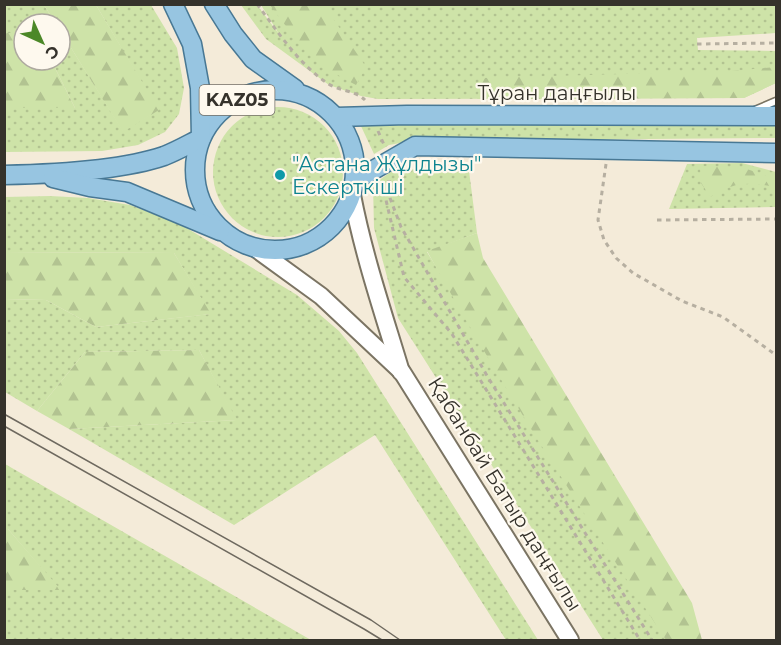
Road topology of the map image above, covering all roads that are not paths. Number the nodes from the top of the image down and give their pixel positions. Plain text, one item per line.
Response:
1 (173, 4) edge
2 (214, 4) edge
3 (302, 93) junction
4 (777, 100) edge
5 (741, 116) junction
6 (777, 116) edge
7 (337, 117) junction
8 (201, 138) junction
9 (747, 153) junction
10 (777, 153) edge
11 (777, 162) edge
12 (39, 174) junction
13 (4, 175) edge
14 (354, 188) junction
15 (223, 232) junction
16 (255, 248) junction
17 (402, 372) junction
18 (570, 640) edge

1 - 8 main road, KАZ05
2 - 3 main road, KАZ05
3 - 7 main road, KАZ05
3 - 8 main road, KАZ05
4 - 5 lane
5 - 6 main road, Тұран даңғылы
5 - 7 main road, Тұран даңғылы
7 - 14 main road, KАZ05
8 - 12 main road
8 - 15 main road, KАZ05
9 - 10 main road
9 - 11 lane
9 - 14 main road
12 - 13 main road
12 - 15 main road
14 - 16 main road, KАZ05
14 - 17 main road, Қабанбай Батыр даңғылы
15 - 16 main road, KАZ05
16 - 17 main road, Қабанбай Батыр даңғылы
17 - 18 main road, Қабанбай Батыр даңғылы

